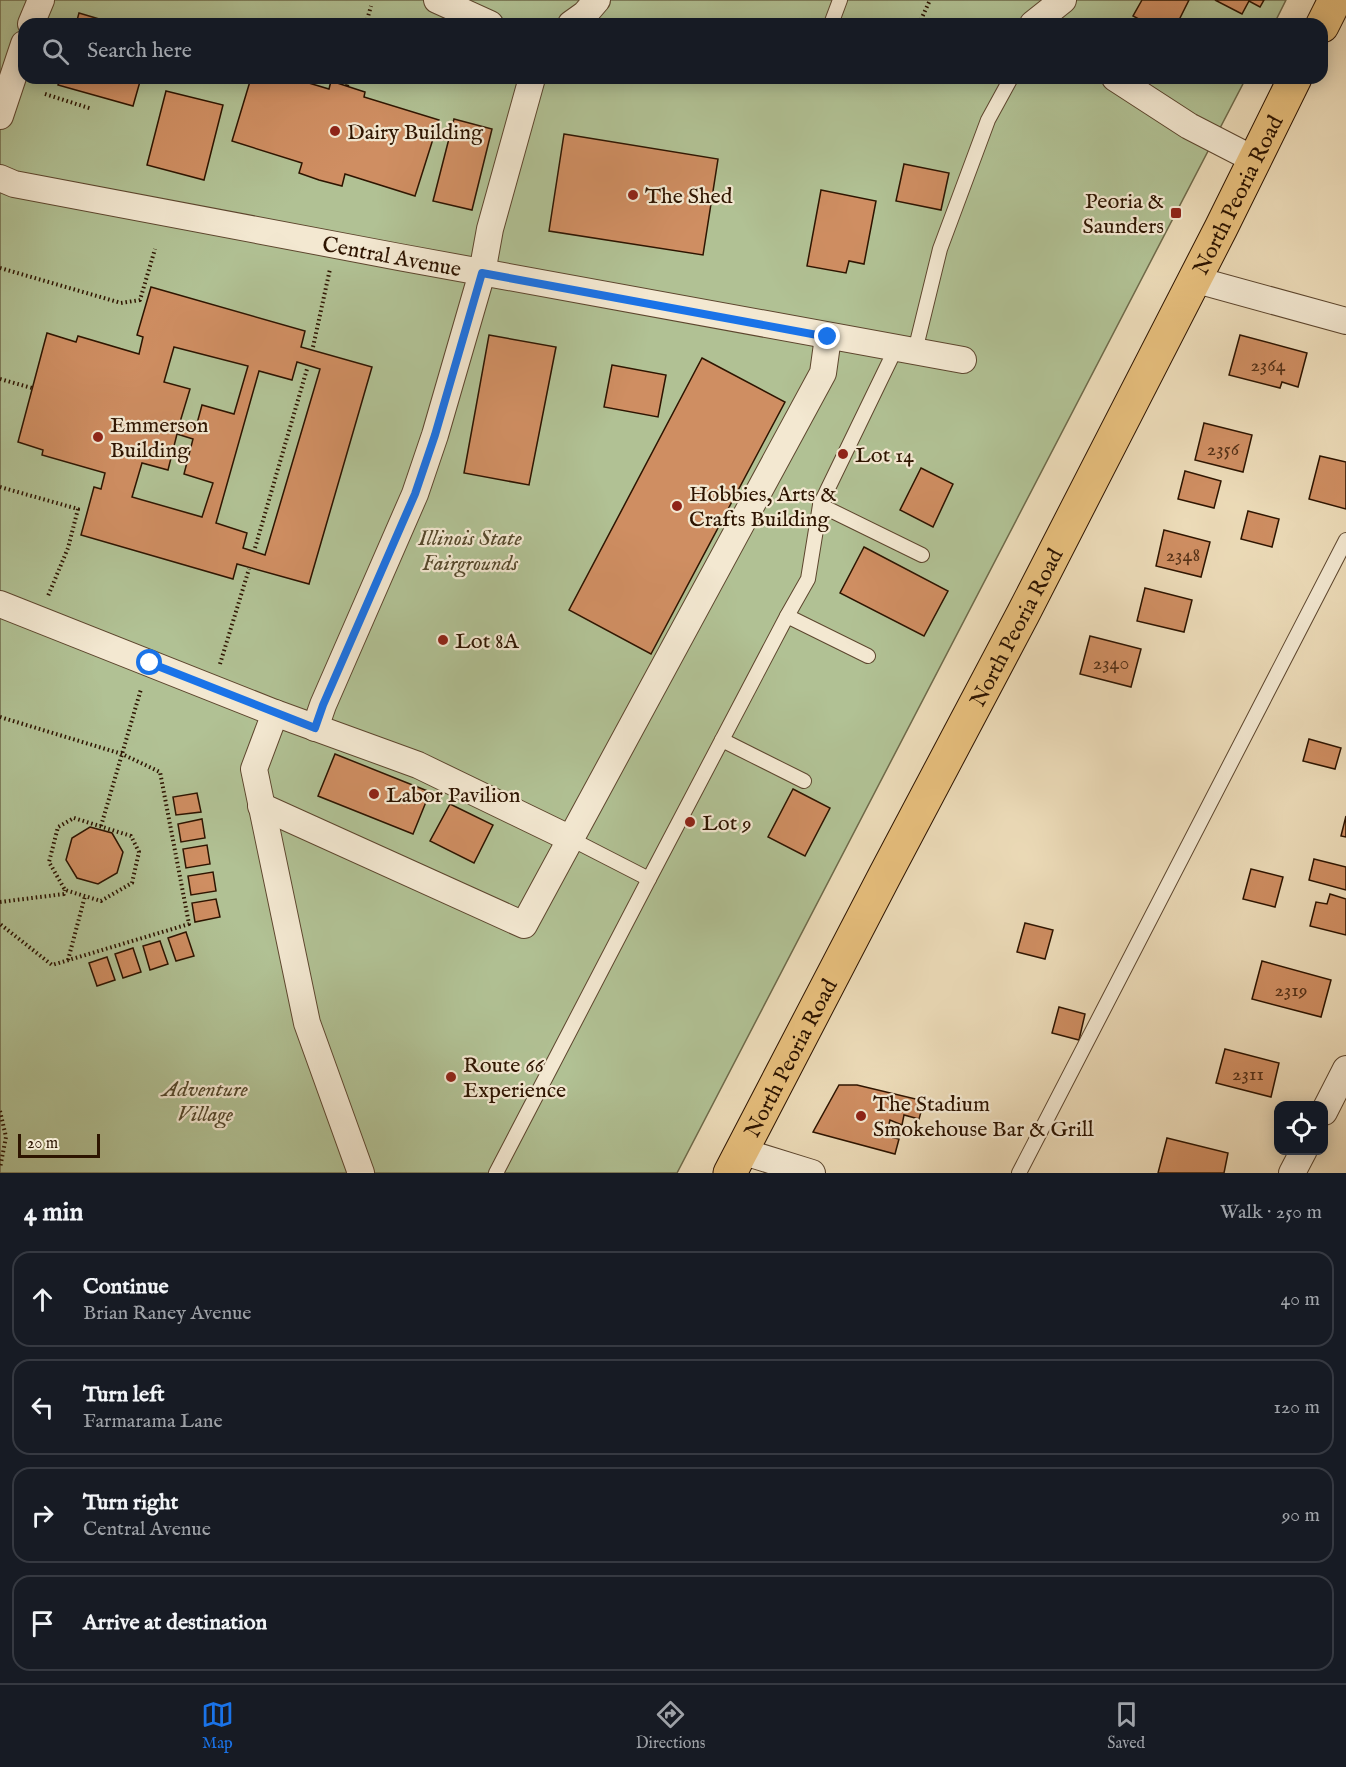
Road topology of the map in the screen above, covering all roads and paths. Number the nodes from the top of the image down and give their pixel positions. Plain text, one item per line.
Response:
1 (41, 0) edge
2 (437, 0) edge
3 (597, 0) edge
4 (840, 0) edge
5 (930, 0) edge
6 (1335, 0) edge
7 (371, 6) dead end
8 (34, 18) edge
9 (368, 18) edge
10 (477, 18) edge
11 (579, 18) edge
12 (833, 18) edge
13 (922, 18) edge
14 (1326, 18) edge
15 (18, 62) edge
16 (530, 84) edge
17 (1008, 84) edge
18 (1124, 84) edge
19 (1292, 84) edge
20 (45, 94) dead end
21 (92, 109) dead end
22 (0, 116) edge
23 (1253, 159) junction
24 (0, 178) edge
25 (155, 249) dead end
26 (330, 267) dead end
27 (0, 268) edge
28 (482, 273) junction
29 (1193, 279) junction
30 (1346, 321) edge
31 (828, 337) junction
32 (313, 347) dead end
33 (905, 350) junction
34 (963, 360) dead end
35 (307, 369) dead end
36 (0, 379) edge
37 (32, 388) dead end
38 (0, 487) edge
39 (820, 505) junction
40 (1346, 540) edge
41 (255, 548) dead end
42 (922, 555) dead end
43 (249, 569) dead end
44 (47, 598) dead end
45 (0, 604) edge
46 (787, 616) junction
47 (868, 656) dead end
48 (220, 664) dead end
49 (143, 682) dead end
50 (275, 713) junction
51 (0, 717) edge
52 (315, 728) junction
53 (722, 741) junction
54 (122, 754) junction
55 (804, 781) dead end
56 (261, 806) junction
57 (101, 826) junction
58 (571, 839) junction
59 (649, 879) junction
60 (65, 890) junction
61 (85, 896) junction
62 (0, 902) edge
63 (0, 924) edge
64 (67, 961) junction
65 (1346, 1069) edge
66 (1328, 1103) edge
67 (0, 1111) edge
68 (1301, 1155) edge
69 (736, 1162) edge
70 (0, 1168) edge
71 (361, 1173) edge
72 (496, 1173) edge
73 (812, 1173) edge
74 (1019, 1173) edge
75 (1292, 1173) edge

1 - 8 street
2 - 10 street
3 - 11 street
4 - 12 lane
5 - 13 path
6 - 14 main road
7 - 9 path
15 - 22 street
16 - 28 street
17 - 33 lane
18 - 23 street
19 - 23 main road, North Peoria Road
20 - 21 path
23 - 29 main road, North Peoria Road
24 - 28 street, Central Avenue
25 - 27 path
26 - 32 path
28 - 31 street, Central Avenue
28 - 52 street
29 - 30 street
29 - 69 main road, North Peoria Road
31 - 33 street, Central Avenue
31 - 58 street
33 - 34 street, Central Avenue
33 - 39 lane
35 - 41 path
36 - 37 path
38 - 44 path
39 - 42 lane
39 - 46 lane
40 - 74 lane
43 - 48 path
45 - 50 street
46 - 47 lane
46 - 53 lane
49 - 54 path
50 - 52 street
50 - 56 street
51 - 54 path
52 - 58 street
53 - 55 lane
53 - 59 lane
54 - 57 path
54 - 64 path
56 - 58 street
56 - 71 street
57 - 60 path
57 - 61 path
58 - 59 lane
59 - 72 lane
60 - 61 path
60 - 62 path
61 - 64 path
63 - 64 path
65 - 66 street
67 - 70 path
68 - 75 street
69 - 73 street

